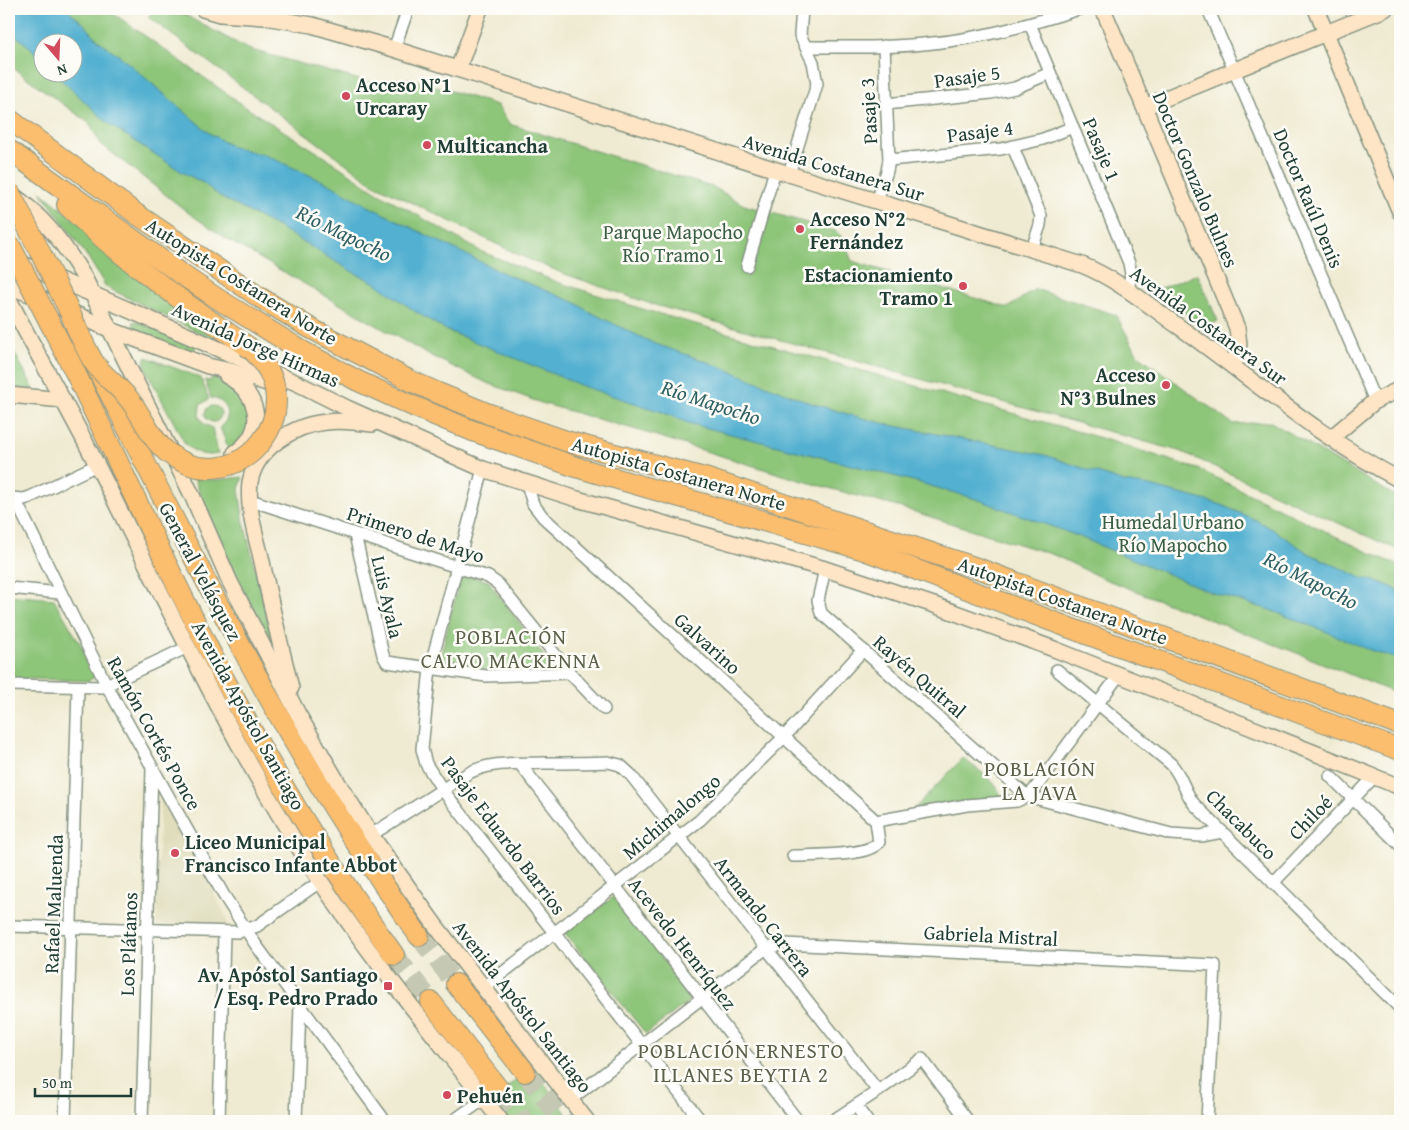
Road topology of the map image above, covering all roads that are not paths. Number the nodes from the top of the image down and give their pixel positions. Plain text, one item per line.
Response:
1 (203, 9) edge
2 (408, 9) edge
3 (480, 9) edge
4 (802, 9) edge
5 (1078, 9) edge
6 (1103, 9) edge
7 (1208, 9) edge
8 (1316, 9) edge
9 (1385, 9) edge
10 (231, 12) edge
11 (1030, 24) junction
12 (1326, 33) junction
13 (884, 46) junction
14 (806, 47) junction
15 (394, 49) junction
16 (458, 69) junction
17 (1234, 70) junction
18 (1050, 73) junction
19 (886, 104) junction
20 (1144, 107) junction
21 (9, 119) edge
22 (1073, 127) junction
23 (1013, 147) junction
24 (14, 154) edge
25 (889, 160) junction
26 (782, 172) junction
27 (9, 191) edge
28 (877, 202) junction
29 (1400, 212) edge
30 (9, 243) edge
31 (1032, 249) junction
32 (9, 258) edge
33 (747, 266) dead end
34 (9, 286) edge
35 (1128, 290) junction
36 (93, 295) junction
37 (9, 299) edge
38 (111, 330) junction
39 (94, 362) junction
40 (208, 366) junction
41 (1234, 366) junction
42 (1400, 390) edge
43 (9, 395) edge
44 (63, 400) junction
45 (1375, 401) junction
46 (348, 408) junction
47 (388, 426) junction
48 (160, 428) junction
49 (1331, 438) junction
50 (98, 465) junction
51 (483, 469) junction
52 (1400, 480) edge
53 (527, 484) junction
54 (12, 499) edge
55 (250, 500) junction
56 (355, 535) junction
57 (457, 567) junction
58 (825, 570) junction
59 (9, 588) edge
60 (60, 593) junction
61 (188, 647) junction
62 (862, 650) junction
63 (430, 668) junction
64 (1057, 670) dead end
65 (570, 673) junction
66 (1119, 675) junction
67 (9, 686) edge
68 (107, 686) junction
69 (78, 687) junction
70 (1097, 704) junction
71 (604, 709) dead end
72 (298, 714) junction
73 (1400, 725) edge
74 (784, 737) junction
75 (1400, 750) edge
76 (520, 764) junction
77 (152, 767) junction
78 (1330, 776) dead end
79 (1374, 778) junction
80 (1400, 787) edge
81 (442, 789) junction
82 (1027, 796) junction
83 (1354, 799) junction
84 (876, 821) junction
85 (1222, 832) junction
86 (371, 835) junction
87 (680, 837) junction
88 (1400, 845) edge
89 (793, 856) dead end
90 (321, 881) junction
91 (1273, 882) junction
92 (615, 887) junction
93 (9, 926) edge
94 (71, 928) junction
95 (147, 930) junction
96 (246, 930) junction
97 (224, 933) junction
98 (555, 933) junction
99 (419, 936) tunnel mouth
100 (765, 949) junction
101 (394, 954) tunnel mouth
102 (456, 984) tunnel mouth
103 (483, 988) junction
104 (702, 998) junction
105 (431, 1002) tunnel mouth
106 (300, 1006) junction
107 (1400, 1008) edge
108 (642, 1045) junction
109 (524, 1072) tunnel mouth
110 (878, 1091) junction
111 (492, 1095) junction
112 (570, 1100) junction
113 (856, 1106) junction
114 (65, 1121) edge
115 (142, 1121) edge
116 (218, 1121) edge
117 (296, 1121) edge
118 (385, 1121) edge
119 (453, 1121) edge
120 (501, 1121) edge
121 (587, 1121) edge
122 (702, 1121) edge
123 (798, 1121) edge
124 (832, 1121) edge
125 (868, 1121) edge
126 (968, 1121) edge
127 (1207, 1121) edge

1 - 10 main road, Avenida Costanera Sur
2 - 15 street
3 - 16 main road
4 - 14 street
5 - 11 street
6 - 20 main road, Doctor Gonzalo Bulnes
7 - 17 street, Doctor Raúl Denis
8 - 12 main road
9 - 12 main road
10 - 15 main road, Avenida Costanera Sur
11 - 13 street
11 - 18 street, Pasaje 1
12 - 17 main road
12 - 29 main road
13 - 14 street
13 - 19 street, Pasaje 3
14 - 26 street
15 - 16 main road, Avenida Costanera Sur
16 - 26 main road, Avenida Costanera Sur
17 - 20 main road
17 - 45 street, Doctor Raúl Denis
18 - 19 street, Pasaje 5
18 - 22 street, Pasaje 1
19 - 25 street, Pasaje 3
20 - 41 main road, Doctor Gonzalo Bulnes
21 - 73 highway, Autopista Costanera Norte
22 - 23 street, Pasaje 4
22 - 35 street, Pasaje 1
23 - 25 street, Pasaje 4
23 - 31 street
24 - 39 highway, bridge
24 - 75 highway, Autopista Costanera Norte
25 - 28 street, Pasaje 3
26 - 28 main road, Avenida Costanera Sur
26 - 33 street
27 - 36 main road, Avenida Apóstol Santiago
27 - 39 highway, General Velásquez, bridge
28 - 31 main road, Avenida Costanera Sur
30 - 101 highway, General Velásquez, bridge
31 - 35 main road, Avenida Costanera Sur
32 - 36 main road, Avenida Jorge Hirmas
34 - 38 main road, Avenida Jorge Hirmas
35 - 41 main road, Avenida Costanera Sur
36 - 38 main road, Avenida Apóstol Santiago
36 - 46 main road, Avenida Jorge Hirmas
37 - 44 main road, Avenida Apóstol Santiago
38 - 40 main road, Avenida Jorge Hirmas
38 - 48 main road, Avenida Apóstol Santiago
39 - 99 highway, General Velásquez
40 - 46 main road, Avenida Jorge Hirmas
40 - 48 main road
41 - 49 main road, Avenida Costanera Sur
42 - 45 main road
43 - 44 main road
44 - 50 main road, Avenida Apóstol Santiago
45 - 49 main road
46 - 47 main road
47 - 51 main road
47 - 55 main road, Avenida Apóstol Santiago
48 - 72 main road, Avenida Apóstol Santiago
49 - 52 main road, Avenida Costanera Sur
50 - 54 street
50 - 61 main road, Avenida Apóstol Santiago
51 - 53 main road
51 - 57 street, Pasaje Eduardo Barrios
53 - 58 main road
53 - 74 street, Galvarino
54 - 60 street, Ramón Cortés Ponce
55 - 56 street, Primero de Mayo
55 - 72 main road, Avenida Apóstol Santiago
56 - 57 street, Primero de Mayo
56 - 63 street, Luis Ayala
57 - 63 street, Pasaje Eduardo Barrios
57 - 65 street, Primero de Mayo
58 - 62 street, Rayén Quitral
58 - 66 main road
59 - 60 street
60 - 68 street, Ramón Cortés Ponce
61 - 68 street
61 - 90 main road, Avenida Apóstol Santiago
62 - 74 street, Michimalongo
62 - 82 street, Rayén Quitral
63 - 65 street, Luis Ayala
63 - 81 street, Pasaje Eduardo Barrios
64 - 70 street, Chacabuco
65 - 71 street, Primero de Mayo
66 - 70 street
66 - 79 main road
67 - 69 street
68 - 69 street
68 - 77 street, Ramón Cortés Ponce
69 - 94 street, Rafael Maluenda
70 - 82 street
70 - 85 street, Chacabuco
72 - 86 main road, Avenida Apóstol Santiago
74 - 84 street, Galvarino
74 - 87 street, Michimalongo
76 - 81 street
76 - 87 street, Armando Carrera
76 - 92 street, Acevedo Henríquez
77 - 95 street, Los Plátanos
77 - 96 street, Ramón Cortés Ponce
78 - 83 street
79 - 80 main road
79 - 83 street, Chiloé
81 - 86 street
81 - 98 street, Pasaje Eduardo Barrios
82 - 84 street
82 - 85 street
83 - 88 street
83 - 91 street, Chiloé
84 - 89 street
85 - 91 street, Chacabuco
86 - 103 main road, Avenida Apóstol Santiago
87 - 92 street, Michimalongo
87 - 100 street, Armando Carrera
90 - 96 street
90 - 111 main road, Avenida Apóstol Santiago
91 - 107 street, Chacabuco
92 - 98 street, Michimalongo
92 - 104 street, Acevedo Henríquez
93 - 94 street
94 - 95 street
94 - 114 street, Rafael Maluenda
95 - 97 street
95 - 115 street, Los Plátanos
96 - 97 street
96 - 106 street, Ramón Cortés Ponce
97 - 116 street
98 - 103 street, Michimalongo
98 - 108 street, Pasaje Eduardo Barrios
100 - 104 street
100 - 110 street, Armando Carrera
100 - 127 street, Gabriela Mistral
102 - 109 highway
103 - 112 main road, Avenida Apóstol Santiago
104 - 108 street
104 - 123 street, Acevedo Henríquez
105 - 111 highway
106 - 117 street
106 - 118 street, Ramón Cortés Ponce
108 - 112 street
108 - 122 street, Pasaje Eduardo Barrios
110 - 113 street
110 - 126 street
111 - 119 street
111 - 120 main road, Avenida Apóstol Santiago
112 - 121 main road, Avenida Apóstol Santiago
113 - 124 street
113 - 125 street

